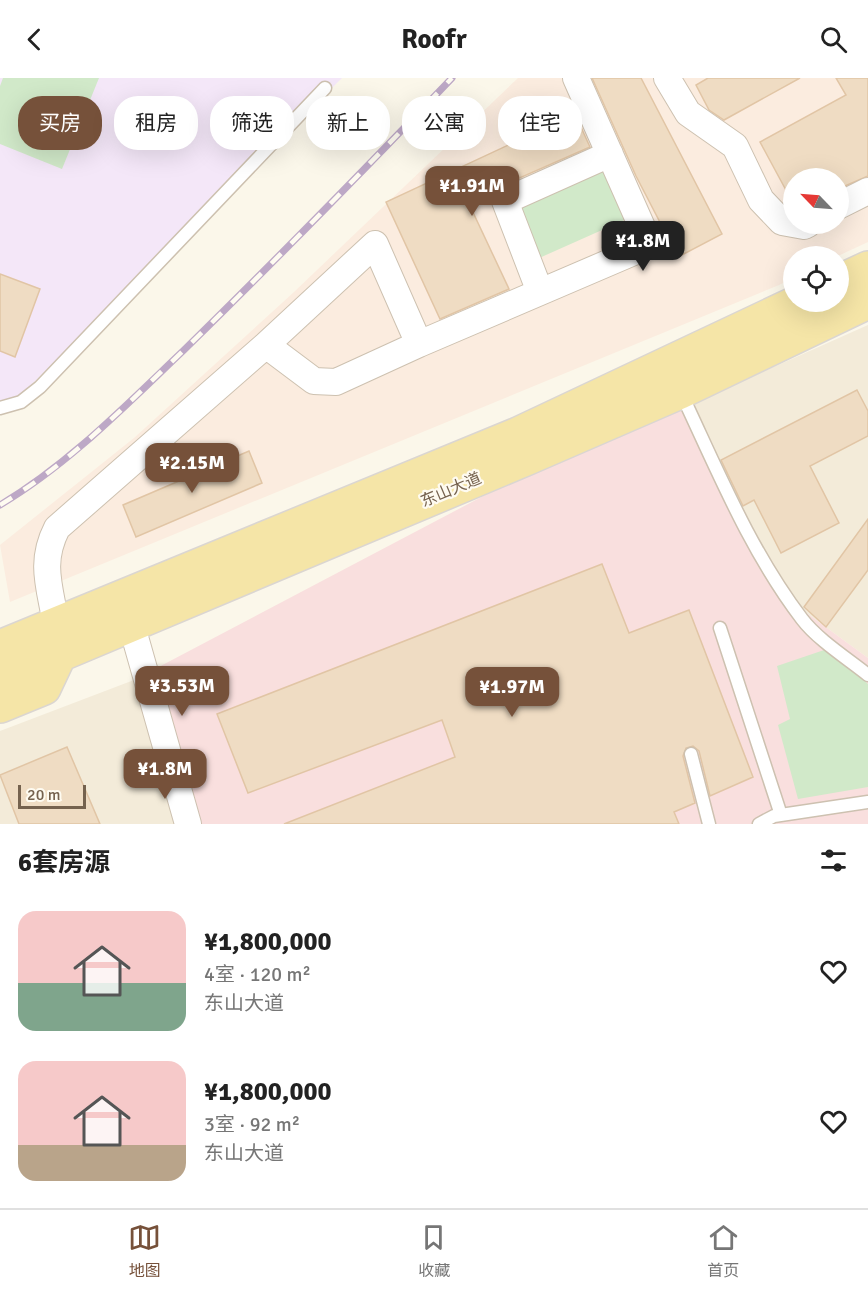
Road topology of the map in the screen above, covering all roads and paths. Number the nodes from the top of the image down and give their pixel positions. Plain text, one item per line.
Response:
1 (576, 78) edge
2 (667, 78) edge
3 (325, 88) dead end
4 (610, 154) junction
5 (868, 191) edge
6 (849, 200) edge
7 (783, 222) edge
8 (868, 268) edge
9 (849, 277) edge
10 (540, 292) junction
11 (868, 302) edge
12 (783, 309) edge
13 (419, 344) junction
14 (267, 345) junction
15 (680, 392) junction
16 (0, 408) edge
17 (131, 623) junction
18 (720, 628) dead end
19 (51, 636) junction
20 (7, 652) edge
21 (868, 675) edge
22 (0, 706) edge
23 (691, 754) dead end
24 (172, 759) junction
25 (868, 802) edge
26 (781, 815) junction
27 (188, 824) edge
28 (198, 824) edge
29 (709, 824) edge
30 (759, 824) edge

1 - 4 street
2 - 7 street
3 - 16 lane
4 - 10 street
4 - 10 street
5 - 6 street
8 - 9 main road
10 - 13 street
11 - 15 main road, 东山大道
12 - 19 main road, 东山大道
13 - 14 street
13 - 14 street
14 - 19 street
15 - 17 main road, 东山大道
15 - 21 lane
17 - 19 main road, 东山大道
17 - 24 street
18 - 26 lane
19 - 20 main road, 东山大道
19 - 20 main road
19 - 22 main road
23 - 29 lane
24 - 27 street
24 - 28 street
25 - 26 lane
26 - 30 lane

